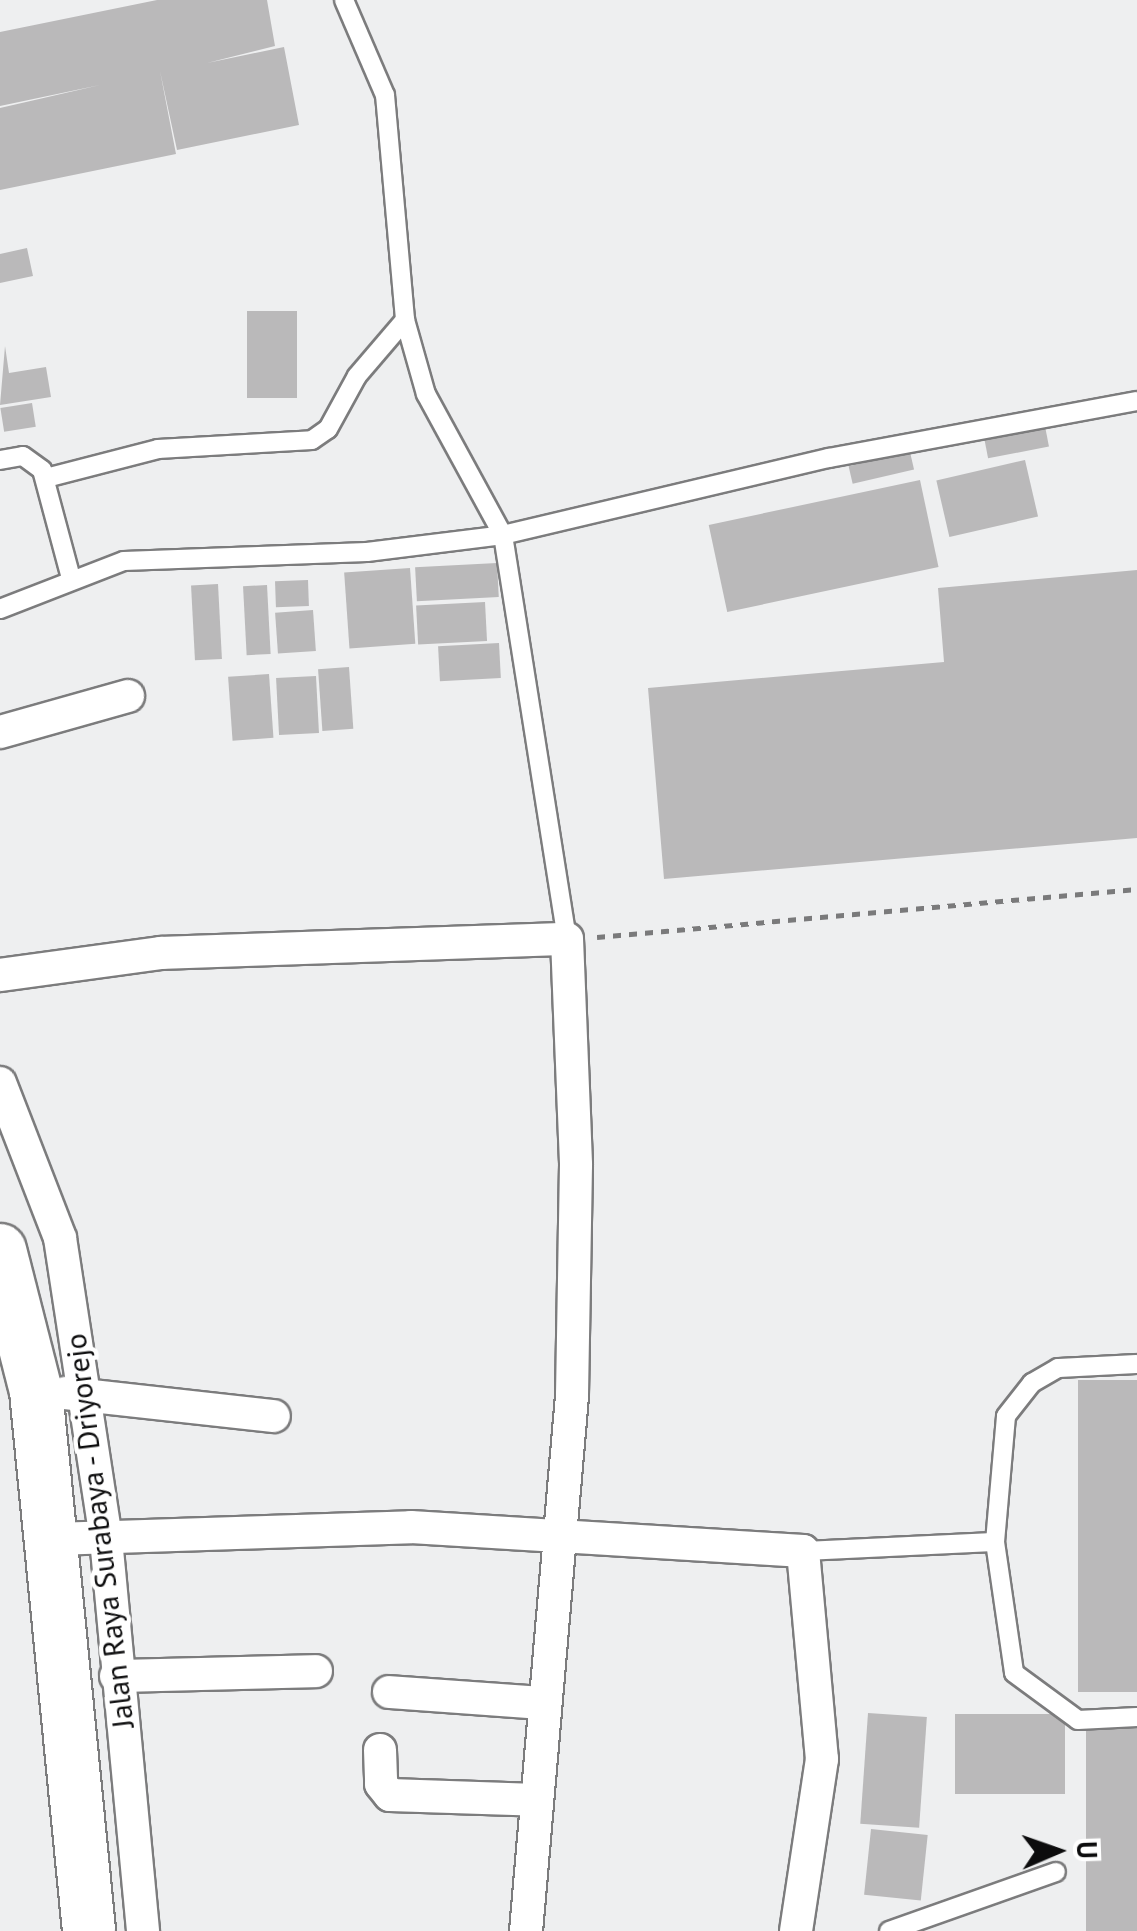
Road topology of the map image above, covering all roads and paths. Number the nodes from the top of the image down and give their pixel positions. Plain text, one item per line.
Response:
1 (344, 0) edge
2 (405, 320) junction
3 (1137, 401) edge
4 (0, 460) edge
5 (46, 478) junction
6 (503, 535) junction
7 (71, 578) junction
8 (0, 609) edge
9 (128, 696) dead end
10 (0, 732) edge
11 (1137, 889) edge
12 (567, 939) junction
13 (0, 974) edge
14 (0, 1083) edge
15 (0, 1250) edge
16 (1137, 1364) edge
17 (61, 1392) junction
18 (274, 1416) dead end
19 (557, 1536) junction
20 (54, 1538) junction
21 (106, 1539) junction
22 (995, 1542) junction
23 (803, 1551) junction
24 (316, 1671) dead end
25 (116, 1676) junction
26 (389, 1692) dead end
27 (544, 1703) junction
28 (1137, 1717) edge
29 (380, 1750) dead end
30 (536, 1800) junction
31 (1056, 1872) dead end
32 (88, 1931) edge
33 (144, 1931) edge
34 (526, 1931) edge
35 (796, 1931) edge
36 (889, 1931) edge

1 - 2 lane
2 - 5 lane
2 - 6 lane
3 - 6 lane
4 - 5 lane
5 - 7 lane
6 - 7 lane
6 - 12 lane
7 - 8 lane
9 - 10 street
11 - 12 path
12 - 13 street
12 - 19 street
14 - 17 street, Jalan Raya Surabaya - Driyorejo
15 - 17 main road, Jalan Raya Surabaya - Driyorejo
16 - 22 lane
17 - 18 street
17 - 20 main road, Jalan Raya Surabaya - Driyorejo
17 - 21 street, Jalan Raya Surabaya - Driyorejo
19 - 21 street
19 - 23 street
19 - 27 street
20 - 21 street
20 - 32 main road, Jalan Raya Surabaya - Driyorejo
21 - 25 street, Jalan Raya Surabaya - Driyorejo
22 - 23 lane
22 - 28 lane
23 - 35 street
24 - 25 street
25 - 33 street, Jalan Raya Surabaya - Driyorejo
26 - 27 street
27 - 30 street
29 - 30 street
30 - 34 street
31 - 36 lane

